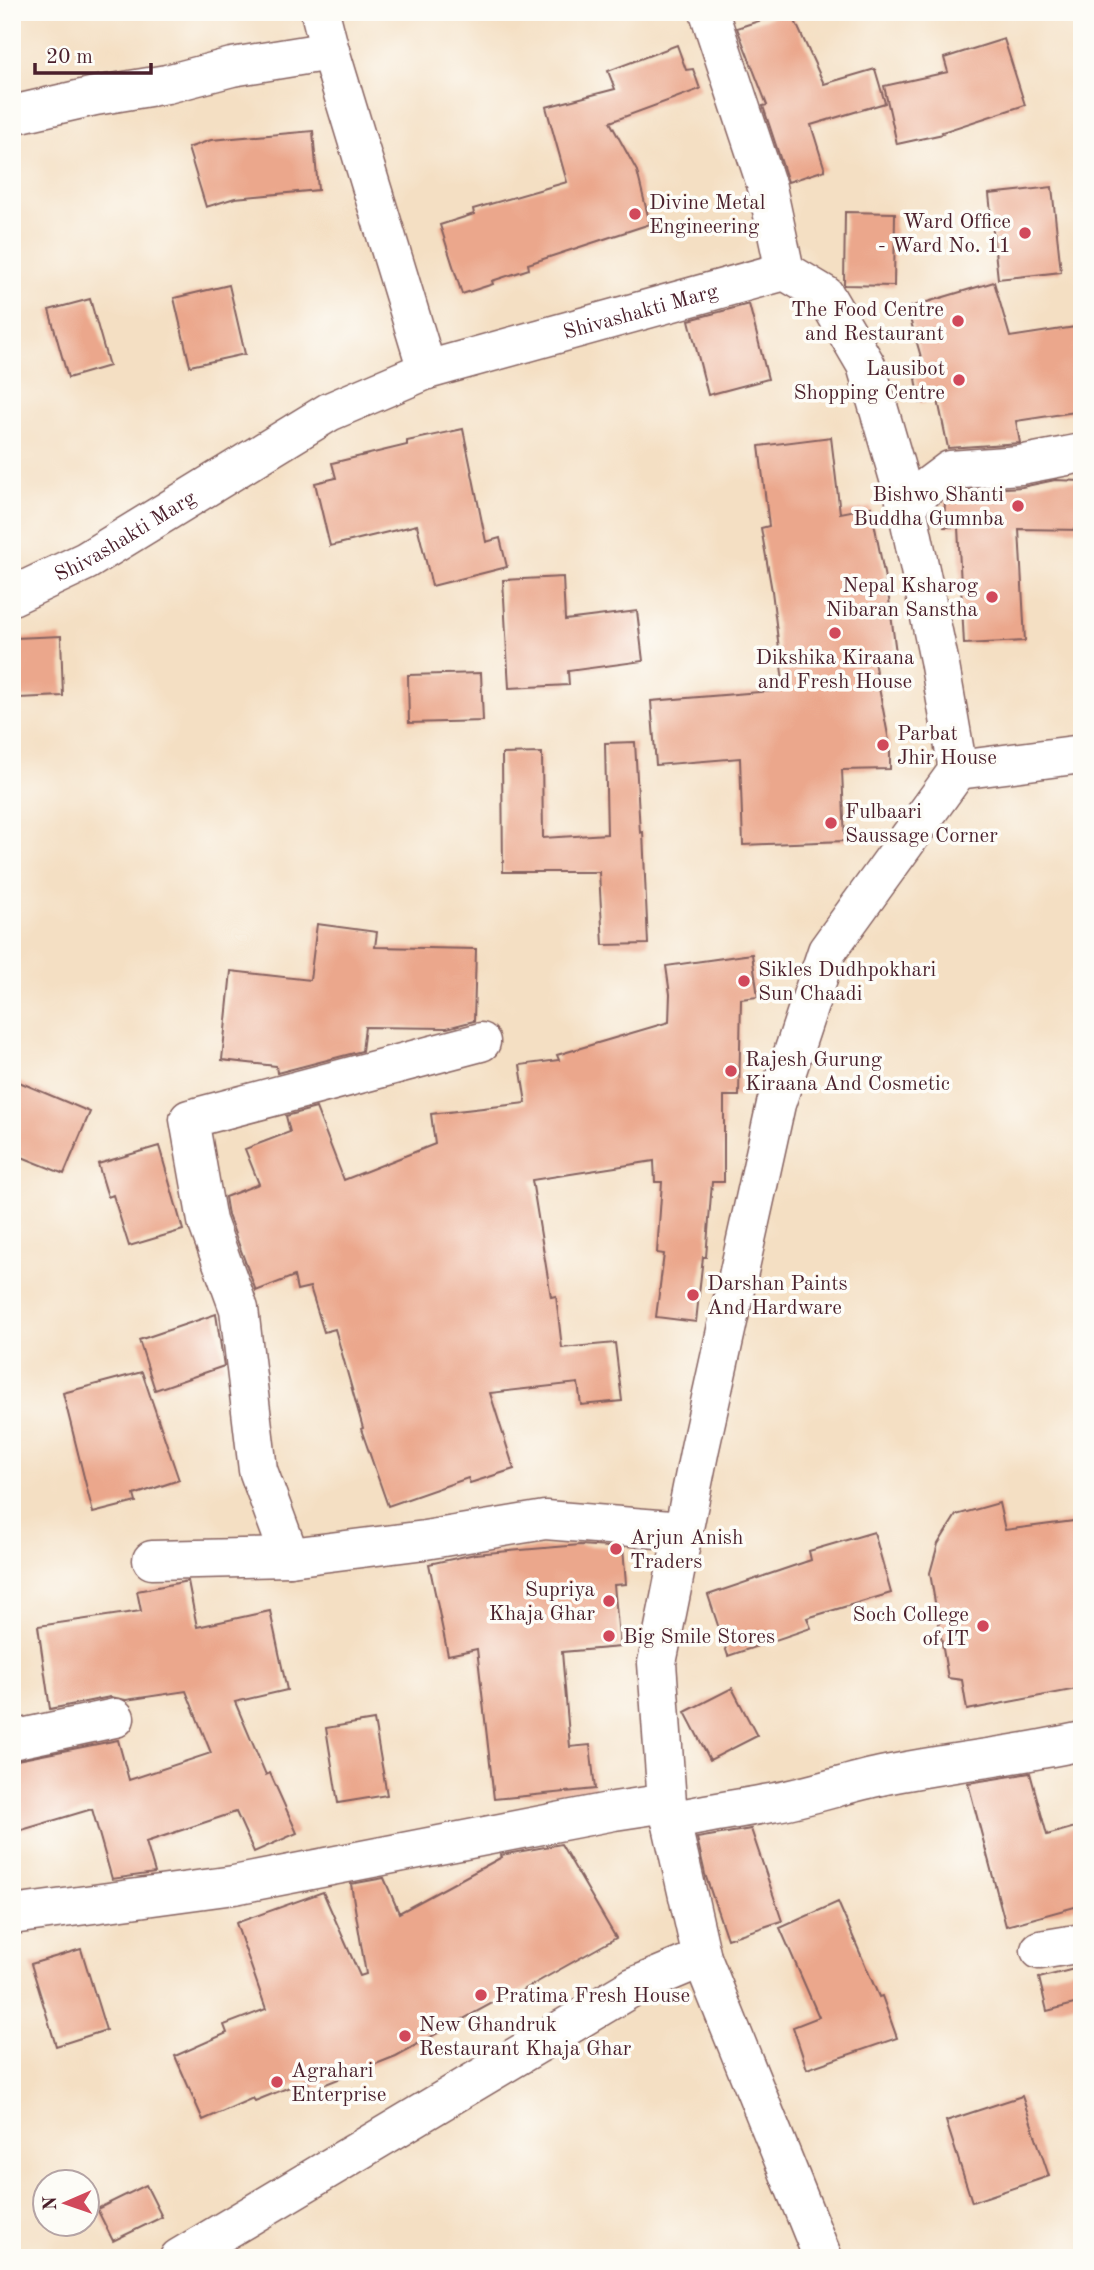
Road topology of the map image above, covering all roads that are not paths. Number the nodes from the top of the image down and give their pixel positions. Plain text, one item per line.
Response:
1 (320, 12) edge
2 (709, 12) edge
3 (330, 51) junction
4 (12, 115) edge
5 (785, 271) junction
6 (427, 370) junction
7 (1082, 453) edge
8 (906, 503) junction
9 (12, 596) edge
10 (1082, 754) edge
11 (958, 770) junction
12 (481, 1042) dead end
13 (683, 1531) junction
14 (290, 1556) junction
15 (152, 1560) dead end
16 (115, 1718) dead end
17 (12, 1740) edge
18 (1082, 1741) edge
19 (669, 1812) junction
20 (12, 1915) edge
21 (1082, 1943) edge
22 (1040, 1950) dead end
23 (702, 1958) junction
24 (179, 2258) edge
25 (823, 2258) edge

1 - 3 street
2 - 5 street
3 - 4 street
3 - 6 street
5 - 6 street, Shivashakti Marg
5 - 8 street
6 - 9 street, Shivashakti Marg
7 - 8 street
8 - 11 street
10 - 11 street
11 - 13 street
12 - 14 street
13 - 14 street
13 - 19 street
14 - 15 street
16 - 17 street
18 - 19 street
19 - 20 street
19 - 23 street
21 - 22 street
23 - 24 street
23 - 25 street

